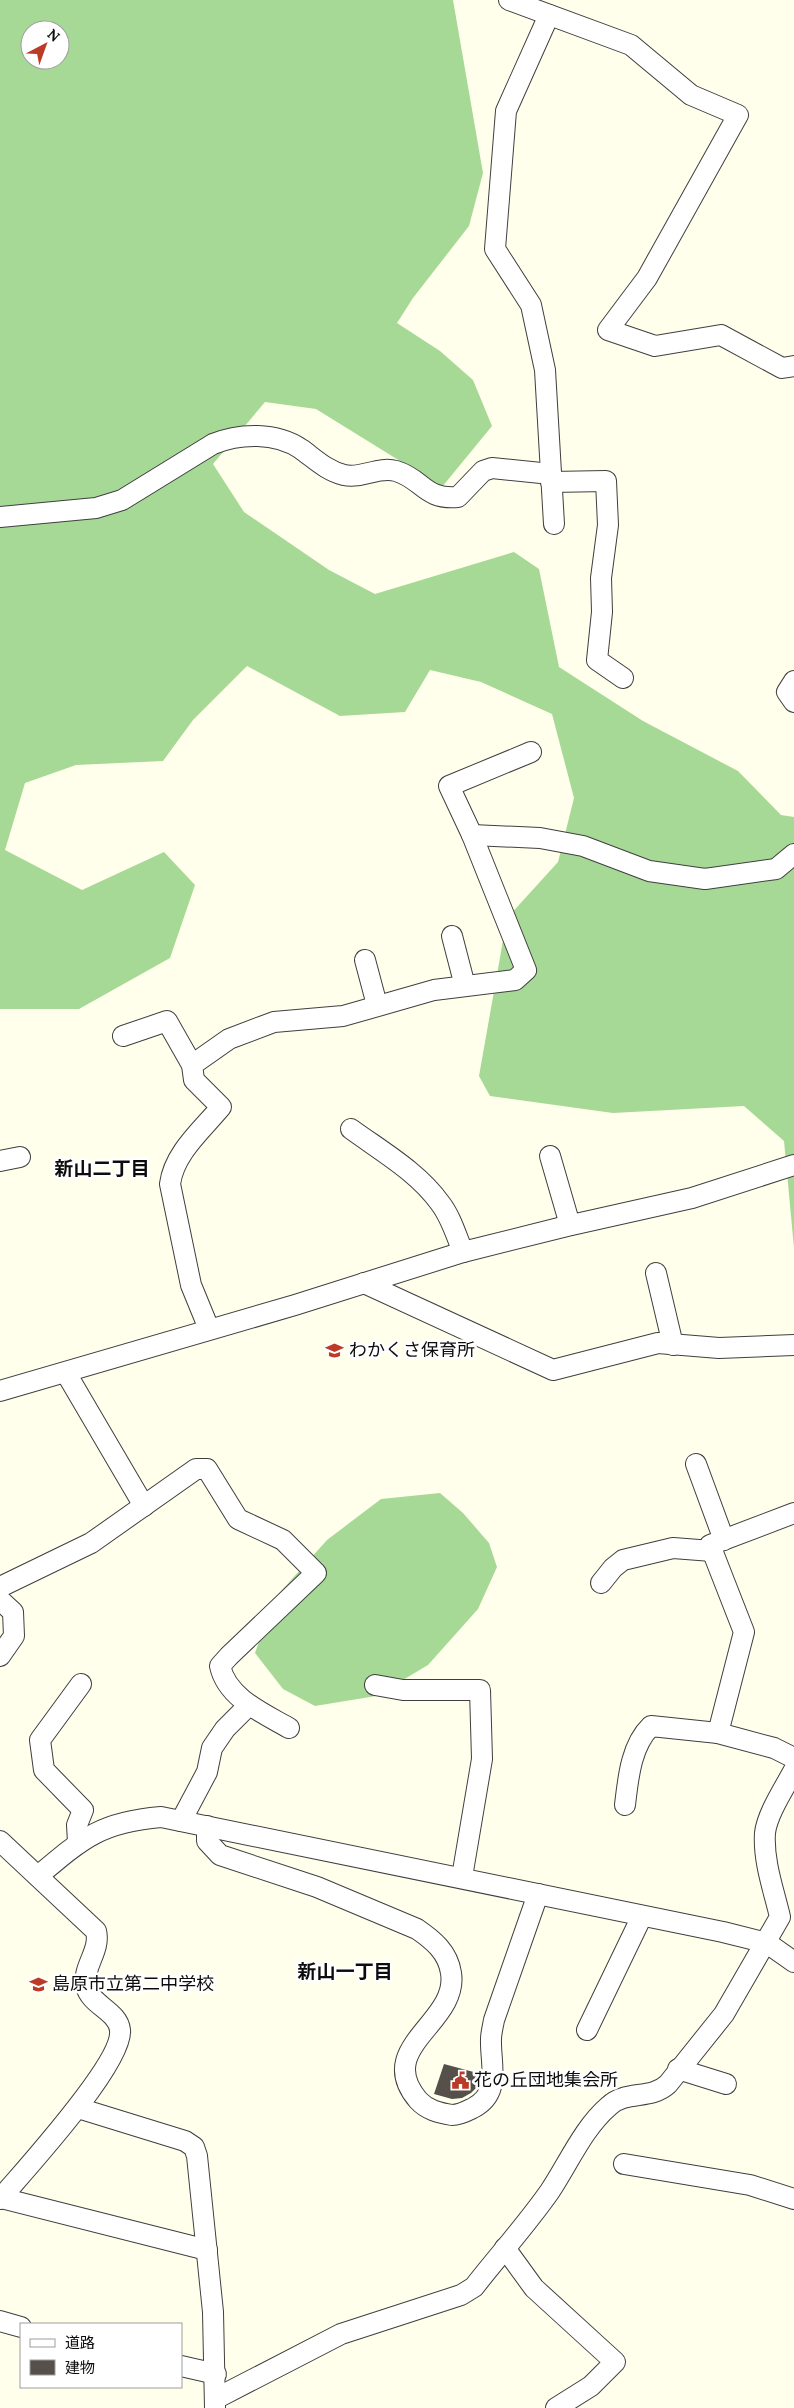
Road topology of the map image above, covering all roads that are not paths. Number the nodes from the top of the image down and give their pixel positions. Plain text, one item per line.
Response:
1 (509, 0) edge
2 (549, 15) junction
3 (794, 366) edge
4 (551, 478) junction
5 (0, 517) edge
6 (554, 524) dead end
7 (623, 678) dead end
8 (794, 681) edge
9 (794, 702) edge
10 (531, 752) dead end
11 (472, 835) junction
12 (794, 854) edge
13 (452, 936) dead end
14 (365, 960) dead end
15 (465, 986) junction
16 (377, 1005) junction
17 (123, 1036) dead end
18 (192, 1065) junction
19 (351, 1129) dead end
20 (20, 1156) dead end
21 (550, 1156) dead end
22 (0, 1161) edge
23 (794, 1166) edge
24 (570, 1225) junction
25 (463, 1252) junction
26 (656, 1273) dead end
27 (364, 1283) junction
28 (209, 1330) junction
29 (673, 1344) junction
30 (794, 1344) edge
31 (66, 1373) junction
32 (0, 1391) edge
33 (696, 1464) dead end
34 (144, 1506) junction
35 (794, 1513) edge
36 (718, 1545) junction
37 (602, 1583) dead end
38 (0, 1587) edge
39 (0, 1600) edge
40 (0, 1656) edge
41 (81, 1684) dead end
42 (376, 1685) dead end
43 (249, 1706) junction
44 (289, 1728) dead end
45 (718, 1733) junction
46 (794, 1758) edge
47 (794, 1770) edge
48 (625, 1805) dead end
49 (181, 1821) junction
50 (207, 1826) junction
51 (0, 1841) edge
52 (78, 1842) junction
53 (38, 1876) junction
54 (462, 1877) junction
55 (538, 1894) junction
56 (642, 1916) junction
57 (767, 1943) junction
58 (794, 1962) edge
59 (587, 2030) dead end
60 (678, 2068) junction
61 (726, 2084) dead end
62 (78, 2108) junction
63 (624, 2164) dead end
64 (0, 2198) edge
65 (794, 2199) edge
66 (505, 2248) junction
67 (208, 2250) junction
68 (0, 2321) edge
69 (20, 2327) edge
70 (182, 2366) edge
71 (216, 2374) junction
72 (216, 2403) edge
73 (556, 2408) edge

1 - 2 street
2 - 3 street
2 - 4 street
4 - 5 street
4 - 6 street
4 - 7 street
8 - 9 street
10 - 11 street
11 - 12 street
11 - 15 street
13 - 15 street
14 - 16 street
15 - 16 street
16 - 18 street
17 - 18 street
18 - 28 street
19 - 25 street
20 - 22 street
21 - 24 street
23 - 24 street
24 - 25 street
25 - 27 street
26 - 29 street
27 - 28 street
27 - 29 street
28 - 31 street
29 - 30 street
31 - 32 street
31 - 34 street
33 - 36 street
34 - 38 street
34 - 43 street
35 - 36 street
36 - 37 street
36 - 45 street
39 - 40 street
41 - 52 street
42 - 54 street
43 - 44 street
43 - 49 street
45 - 46 street
45 - 48 street
47 - 57 street
49 - 50 street
49 - 52 street
50 - 54 street
50 - 55 street
51 - 53 street
52 - 53 street
53 - 62 street
54 - 55 street
55 - 56 street
56 - 57 street
56 - 59 street
57 - 58 street
57 - 60 street
60 - 61 street
60 - 66 street
62 - 64 street
62 - 67 street
63 - 65 street
64 - 67 street
66 - 72 street
66 - 73 street
67 - 71 street
68 - 69 street
70 - 71 street
71 - 72 street

